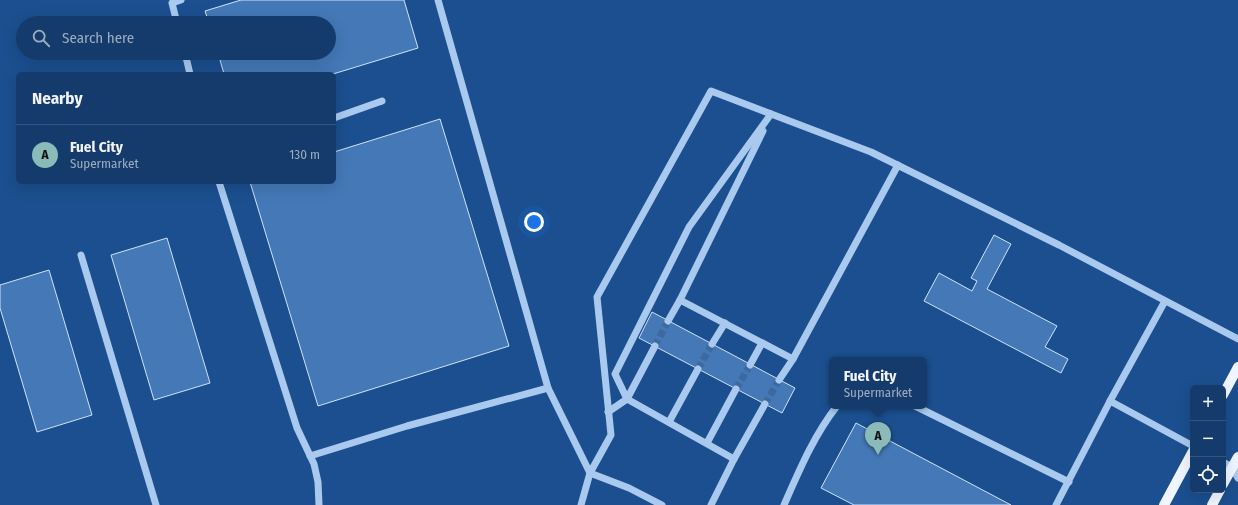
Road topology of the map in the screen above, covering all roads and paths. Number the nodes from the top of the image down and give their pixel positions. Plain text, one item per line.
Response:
1 (180, 0) edge
2 (438, 0) edge
3 (175, 16) edge
4 (187, 60) edge
5 (190, 72) edge
6 (382, 101) dead end
7 (771, 114) junction
8 (336, 117) edge
9 (898, 165) junction
10 (220, 184) edge
11 (81, 255) dead end
12 (680, 300) junction
13 (1165, 300) junction
14 (668, 321) tunnel mouth
15 (725, 323) junction
16 (1238, 339) edge
17 (762, 343) junction
18 (712, 344) tunnel mouth
19 (655, 346) tunnel mouth
20 (792, 359) junction
21 (750, 365) tunnel mouth
22 (1238, 367) edge
23 (698, 369) tunnel mouth
24 (779, 380) tunnel mouth
25 (548, 388) junction
26 (736, 389) tunnel mouth
27 (1226, 389) edge
28 (627, 399) junction
29 (1110, 402) junction
30 (765, 404) tunnel mouth
31 (835, 409) edge
32 (921, 409) edge
33 (608, 412) junction
34 (669, 422) junction
35 (707, 443) junction
36 (1190, 444) edge
37 (310, 456) junction
38 (1190, 457) edge
39 (1238, 457) edge
40 (734, 459) junction
41 (1231, 466) edge
42 (590, 473) junction
43 (1226, 477) edge
44 (1238, 478) edge
45 (1069, 482) junction
46 (1218, 493) edge
47 (156, 505) edge
48 (319, 505) edge
49 (581, 505) edge
50 (662, 505) edge
51 (711, 505) edge
52 (784, 505) edge
53 (1056, 505) edge
54 (1164, 505) edge
55 (1212, 505) edge

1 - 3 lane
2 - 25 lane
4 - 5 lane
6 - 8 lane
7 - 9 lane
7 - 12 lane
7 - 28 lane
7 - 33 lane
9 - 13 lane
9 - 20 lane
10 - 37 lane
11 - 47 lane
12 - 14 lane
12 - 15 lane
13 - 16 lane
13 - 29 lane
15 - 17 lane
15 - 18 lane
17 - 20 lane
17 - 21 lane
19 - 28 lane
20 - 24 lane
22 - 27 main road
23 - 34 lane
25 - 37 lane
25 - 42 lane
26 - 35 lane
28 - 33 lane
28 - 34 lane
29 - 36 lane
29 - 45 lane
30 - 40 lane
31 - 52 lane
32 - 45 lane
33 - 42 lane
34 - 35 lane
35 - 40 lane
37 - 48 lane
38 - 54 main road
39 - 41 main road
40 - 51 lane
41 - 43 main road
41 - 44 lane
42 - 49 lane
42 - 50 lane
45 - 53 lane
46 - 55 main road

